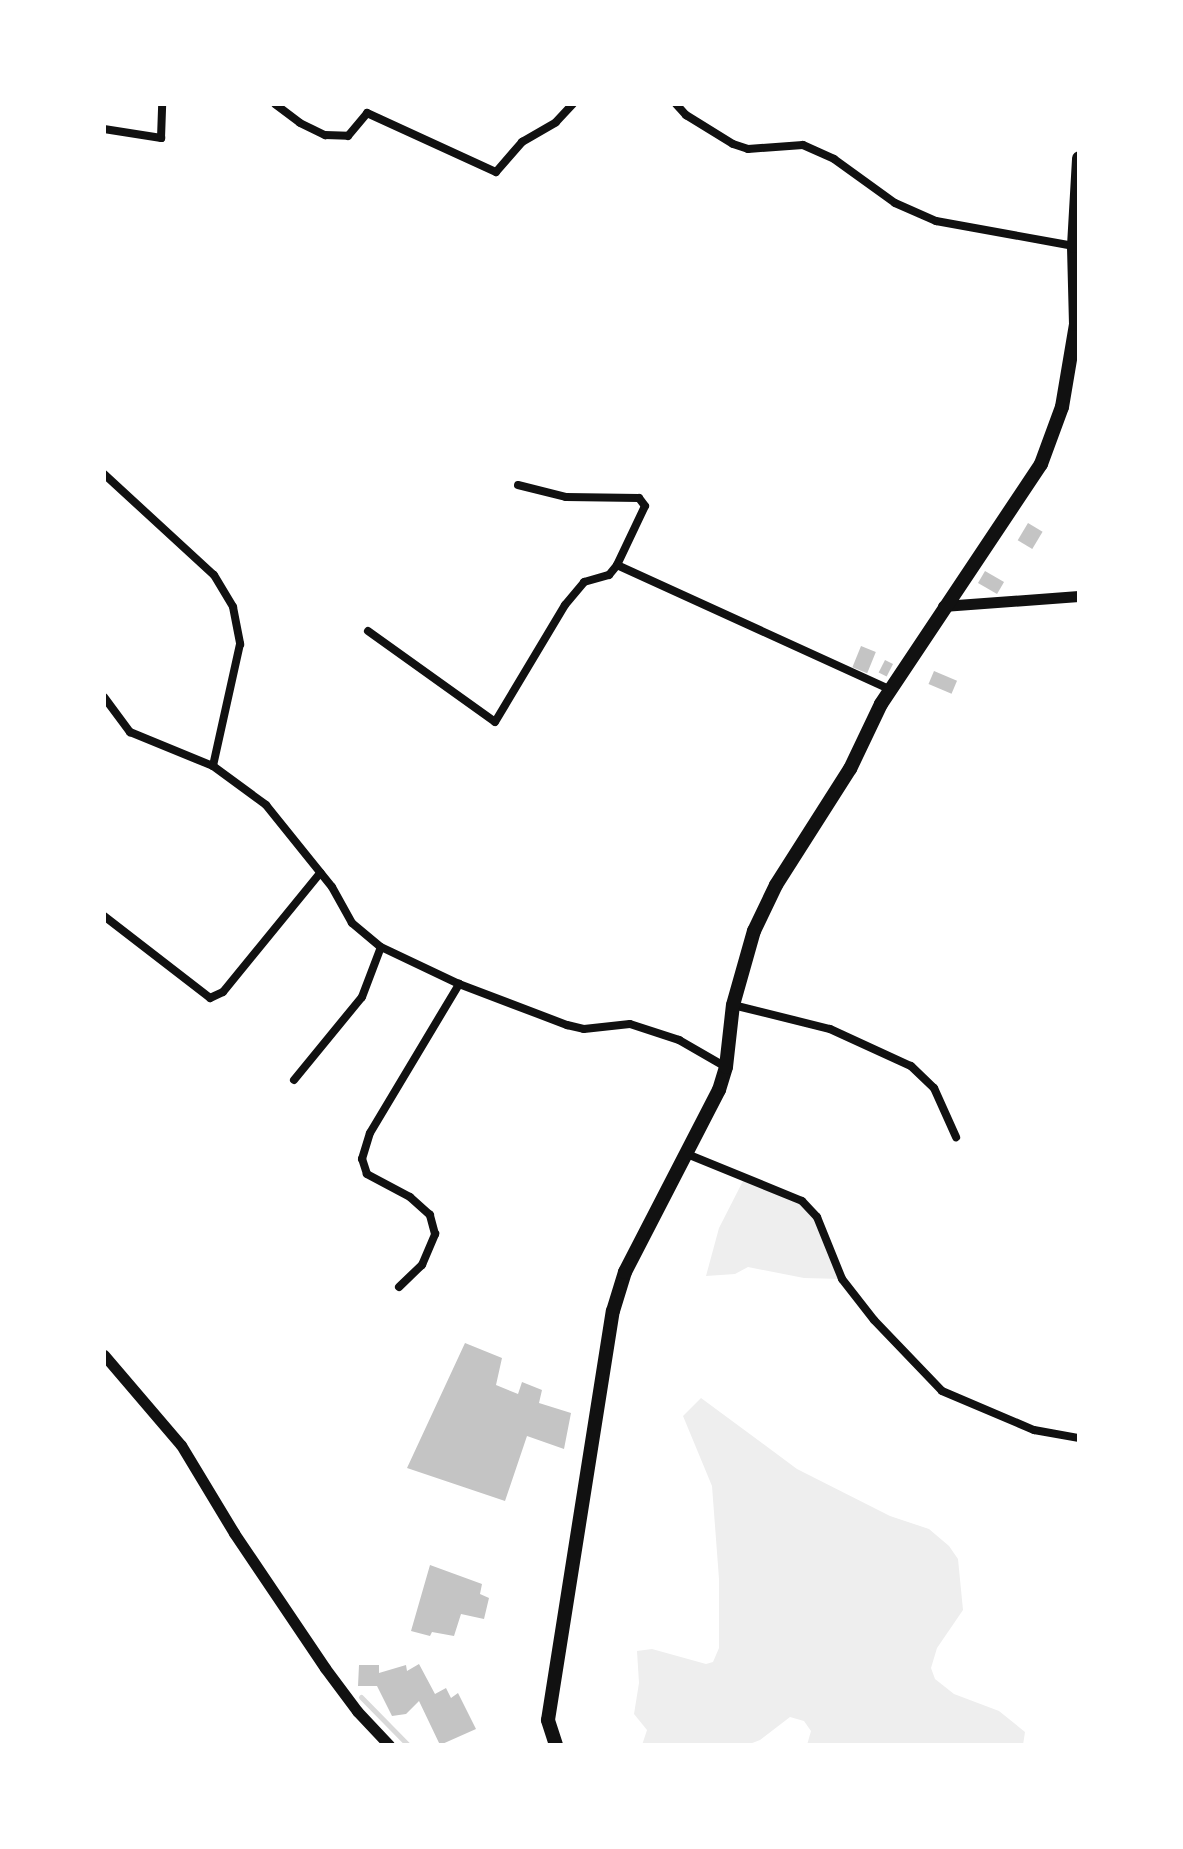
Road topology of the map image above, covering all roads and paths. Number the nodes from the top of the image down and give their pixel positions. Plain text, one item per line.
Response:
1 (162, 104) edge
2 (275, 104) edge
3 (573, 104) edge
4 (676, 104) edge
5 (104, 129) edge
6 (1079, 158) edge
7 (1074, 246) junction
8 (104, 474) edge
9 (518, 485) dead end
10 (617, 565) junction
11 (1079, 596) edge
12 (943, 606) junction
13 (368, 631) dead end
14 (891, 690) junction
15 (104, 697) edge
16 (213, 766) junction
17 (320, 873) junction
18 (104, 916) edge
19 (381, 947) junction
20 (459, 984) junction
21 (733, 1005) junction
22 (726, 1067) junction
23 (294, 1080) dead end
24 (956, 1137) dead end
25 (687, 1154) junction
26 (399, 1287) dead end
27 (104, 1355) edge
28 (1079, 1438) edge
29 (389, 1745) edge
30 (556, 1745) edge

1 - 5 street
2 - 3 street
4 - 7 street
6 - 7 main road
7 - 12 main road
8 - 16 street
9 - 10 street
10 - 13 street
10 - 14 street
11 - 12 street
12 - 14 main road
14 - 21 main road
15 - 16 street
16 - 17 street
17 - 18 street
17 - 19 street
19 - 20 street
19 - 23 street
20 - 22 street
20 - 26 street
21 - 22 main road
21 - 24 street
22 - 25 main road
25 - 28 street
25 - 30 main road
27 - 29 street

